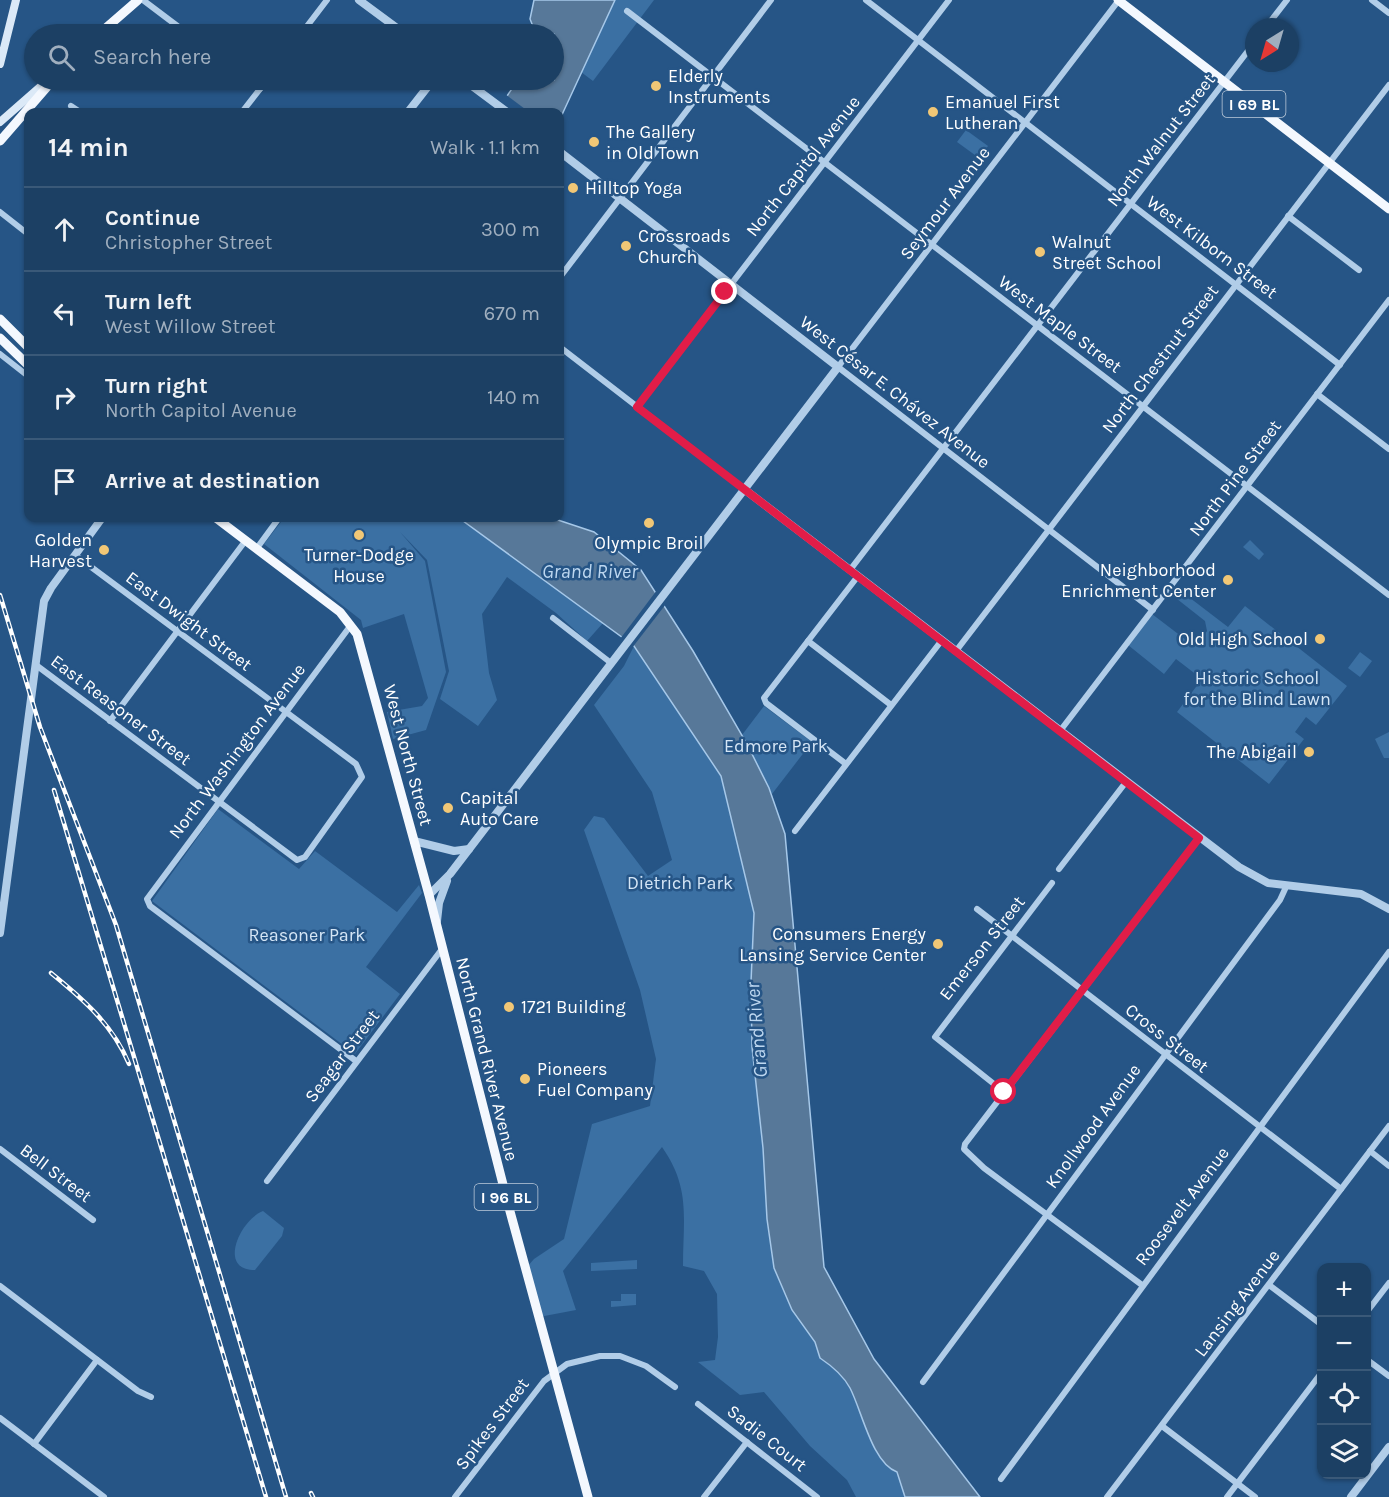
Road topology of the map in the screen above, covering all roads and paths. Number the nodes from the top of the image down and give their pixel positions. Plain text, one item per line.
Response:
1 (16, 0) edge
2 (138, 0) edge
3 (143, 0) edge
4 (327, 0) edge
5 (359, 0) edge
6 (771, 0) edge
7 (866, 0) edge
8 (949, 0) edge
9 (1119, 0) edge
10 (1287, 0) edge
11 (1372, 0) edge
12 (627, 11) dead end
13 (1389, 14) edge
14 (1273, 18) edge
15 (110, 24) edge
16 (175, 24) edge
17 (309, 24) edge
18 (391, 24) edge
19 (918, 41) junction
20 (1245, 55) edge
21 (0, 64) edge
22 (713, 77) junction
23 (1225, 81) junction
24 (1389, 85) edge
25 (39, 90) edge
26 (43, 90) edge
27 (259, 90) edge
28 (425, 90) edge
29 (478, 90) edge
30 (71, 106) dead end
31 (28, 108) edge
32 (74, 108) edge
33 (245, 108) edge
34 (411, 108) edge
35 (502, 108) edge
36 (24, 112) edge
37 (0, 122) edge
38 (1025, 122) junction
39 (0, 141) edge
40 (564, 156) edge
41 (825, 162) junction
42 (1329, 163) junction
43 (619, 199) junction
44 (1130, 204) junction
45 (1389, 209) edge
46 (0, 212) edge
47 (1288, 216) junction
48 (24, 231) edge
49 (932, 245) junction
50 (1359, 270) dead end
51 (564, 272) edge
52 (731, 284) junction
53 (1236, 284) junction
54 (1389, 300) edge
55 (0, 320) edge
56 (1038, 326) junction
57 (0, 338) edge
58 (24, 345) edge
59 (24, 347) edge
60 (564, 350) edge
61 (0, 354) edge
62 (24, 361) edge
63 (1340, 365) junction
64 (838, 367) junction
65 (24, 372) edge
66 (1317, 394) junction
67 (1143, 406) junction
68 (637, 407) junction
69 (943, 448) junction
70 (1389, 449) edge
71 (1247, 486) junction
72 (744, 489) junction
73 (99, 522) edge
74 (221, 522) edge
75 (276, 522) edge
76 (1048, 529) junction
77 (246, 540) junction
78 (257, 548) junction
79 (75, 555) junction
80 (850, 570) junction
81 (858, 576) junction
82 (1389, 595) edge
83 (1153, 610) junction
84 (553, 618) dead end
85 (351, 625) junction
86 (177, 631) junction
87 (942, 640) junction
88 (808, 641) junction
89 (956, 651) junction
90 (611, 663) junction
91 (36, 664) junction
92 (891, 705) junction
93 (285, 711) junction
94 (110, 721) junction
95 (1060, 731) junction
96 (846, 764) junction
97 (1126, 782) junction
98 (218, 801) junction
99 (795, 831) dead end
100 (1199, 838) junction
101 (414, 841) junction
102 (469, 849) junction
103 (300, 860) joint
104 (1059, 869) dead end
105 (450, 874) junction
106 (1052, 883) dead end
107 (1286, 887) junction
108 (429, 895) junction
109 (976, 909) dead end
110 (1389, 909) edge
111 (437, 927) junction
112 (0, 933) edge
113 (1011, 935) junction
114 (442, 949) junction
115 (1389, 952) edge
116 (1082, 990) junction
117 (1164, 1055) junction
118 (356, 1061) junction
119 (1004, 1092) junction
120 (1389, 1126) edge
121 (1259, 1127) junction
122 (0, 1149) edge
123 (1370, 1151) junction
124 (1389, 1166) edge
125 (267, 1181) dead end
126 (1341, 1189) junction
127 (1047, 1215) junction
128 (93, 1220) dead end
129 (1389, 1283) edge
130 (1142, 1285) junction
131 (1269, 1285) junction
132 (0, 1286) edge
133 (1371, 1306) edge
134 (1317, 1321) edge
135 (97, 1360) junction
136 (1371, 1363) edge
137 (555, 1372) junction
138 (1389, 1376) edge
139 (1317, 1379) edge
140 (923, 1382) dead end
141 (675, 1387) dead end
142 (151, 1397) dead end
143 (698, 1404) dead end
144 (0, 1418) edge
145 (1162, 1426) junction
146 (747, 1442) junction
147 (34, 1443) junction
148 (1389, 1447) edge
149 (1001, 1479) dead end
150 (1237, 1484) junction
151 (104, 1497) edge
152 (456, 1497) edge
153 (588, 1497) edge
154 (704, 1497) edge
155 (817, 1497) edge
156 (1107, 1497) edge
157 (1227, 1497) edge
158 (1255, 1497) edge
159 (1351, 1497) edge

1 - 21 main road
2 - 15 main road
3 - 16 street
4 - 17 street
5 - 18 street
6 - 22 street
7 - 19 street, West Kilborn Street
8 - 19 street, North Capitol Avenue
9 - 23 main road, I 69 BL
9 - 38 street, Seymour Avenue
10 - 14 street
11 - 13 street
12 - 22 street, West Maple Street
19 - 38 street, West Kilborn Street
19 - 41 street, North Capitol Avenue
20 - 23 street, North Walnut Street
22 - 41 street, West Maple Street
22 - 43 street
23 - 42 main road, I 69 BL
23 - 44 street, North Walnut Street
24 - 42 street, North Chestnut Street
25 - 37 main road
26 - 31 main road
27 - 33 street
28 - 34 street
29 - 35 street
30 - 32 street
36 - 39 main road
38 - 44 street, West Kilborn Street
38 - 49 street, Seymour Avenue
40 - 43 street, West César E. Chávez Avenue
41 - 49 street, West Maple Street
41 - 52 street, North Capitol Avenue
42 - 45 main road, I 69 BL
42 - 47 street, North Chestnut Street
43 - 51 street
43 - 52 street, West César E. Chávez Avenue
44 - 53 street, West Kilborn Street
44 - 56 street, North Walnut Street
46 - 48 street
47 - 50 street
47 - 53 street, North Chestnut Street
49 - 56 street, West Maple Street
49 - 64 street, Seymour Avenue
52 - 64 street, West César E. Chávez Avenue
52 - 68 street, North Capitol Avenue
53 - 63 street, West Kilborn Street
53 - 67 street, North Chestnut Street
54 - 63 street, North Pine Street
55 - 58 main road
56 - 67 street, West Maple Street
56 - 69 street, North Walnut Street
57 - 59 main road
57 - 62 main road
60 - 68 street
61 - 65 street
63 - 66 street, North Pine Street
64 - 69 street, West César E. Chávez Avenue
64 - 72 street
66 - 70 street
66 - 71 street, North Pine Street
67 - 71 street, West Maple Street
67 - 76 street, North Chestnut Street
68 - 72 street
69 - 76 street, West César E. Chávez Avenue
69 - 80 street, North Walnut Street
71 - 82 street, West Maple Street
71 - 83 street, North Pine Street
72 - 80 street
72 - 90 street
73 - 79 street
74 - 77 main road, I 96 BL
75 - 78 street
76 - 83 street, West César E. Chávez Avenue
76 - 89 street, North Chestnut Street
77 - 78 main road, I 96 BL
77 - 86 street
78 - 85 main road, I 96 BL
79 - 86 street, East Dwight Street
79 - 91 street
80 - 81 street
81 - 87 street
81 - 88 street
83 - 95 street, North Pine Street
84 - 90 street
85 - 93 street, North Washington Avenue
85 - 101 main road, West North Street / I 96 BL
86 - 93 street, East Dwight Street
86 - 94 street
87 - 89 street
87 - 92 street
88 - 92 street
88 - 96 street
89 - 95 street
90 - 102 street
91 - 94 street, East Reasoner Street
91 - 112 street
92 - 96 street
93 - 98 street, North Washington Avenue
93 - 103 street, East Dwight Street
94 - 98 street, East Reasoner Street
95 - 97 street
96 - 99 street
97 - 100 street
97 - 104 street
98 - 103 street, East Reasoner Street
98 - 118 street, North Washington Avenue
100 - 107 street
100 - 116 street
101 - 102 street
101 - 108 main road, West North Street / I 96 BL
102 - 105 street
105 - 108 street
105 - 111 street
106 - 113 street, Emerson Street
107 - 110 street
107 - 117 street, Knollwood Avenue
108 - 111 main road, North Grand River Avenue / I 96 BL
109 - 113 street, Cross Street
111 - 114 main road, North Grand River Avenue / I 96 BL
113 - 116 street, Cross Street
113 - 119 street, Emerson Street
114 - 118 street, Seagar Street
114 - 137 main road, North Grand River Avenue / I 96 BL
115 - 121 street, Roosevelt Avenue
116 - 117 street, Cross Street
116 - 119 street
117 - 121 street, Cross Street
117 - 127 street, Knollwood Avenue
118 - 125 street, Seagar Street
119 - 127 street
120 - 123 street, Lansing Avenue
121 - 126 street, Cross Street
121 - 130 street, Roosevelt Avenue
122 - 128 street, Bell Street
123 - 124 street
123 - 126 street, Lansing Avenue
126 - 131 street, Lansing Avenue
127 - 130 street
127 - 140 street, Knollwood Avenue
129 - 133 street
130 - 149 street, Roosevelt Avenue
131 - 134 street
131 - 145 street, Lansing Avenue
132 - 135 street
135 - 142 street
135 - 147 street
136 - 138 street
137 - 141 street
137 - 152 street, Spikes Street
137 - 153 main road, North Grand River Avenue / I 96 BL
139 - 150 street
143 - 146 street, Sadie Court
144 - 147 street
145 - 150 street
145 - 156 street, Lansing Avenue
146 - 154 street
146 - 155 street, Sadie Court
147 - 151 street
148 - 159 street
150 - 157 street
150 - 158 street

